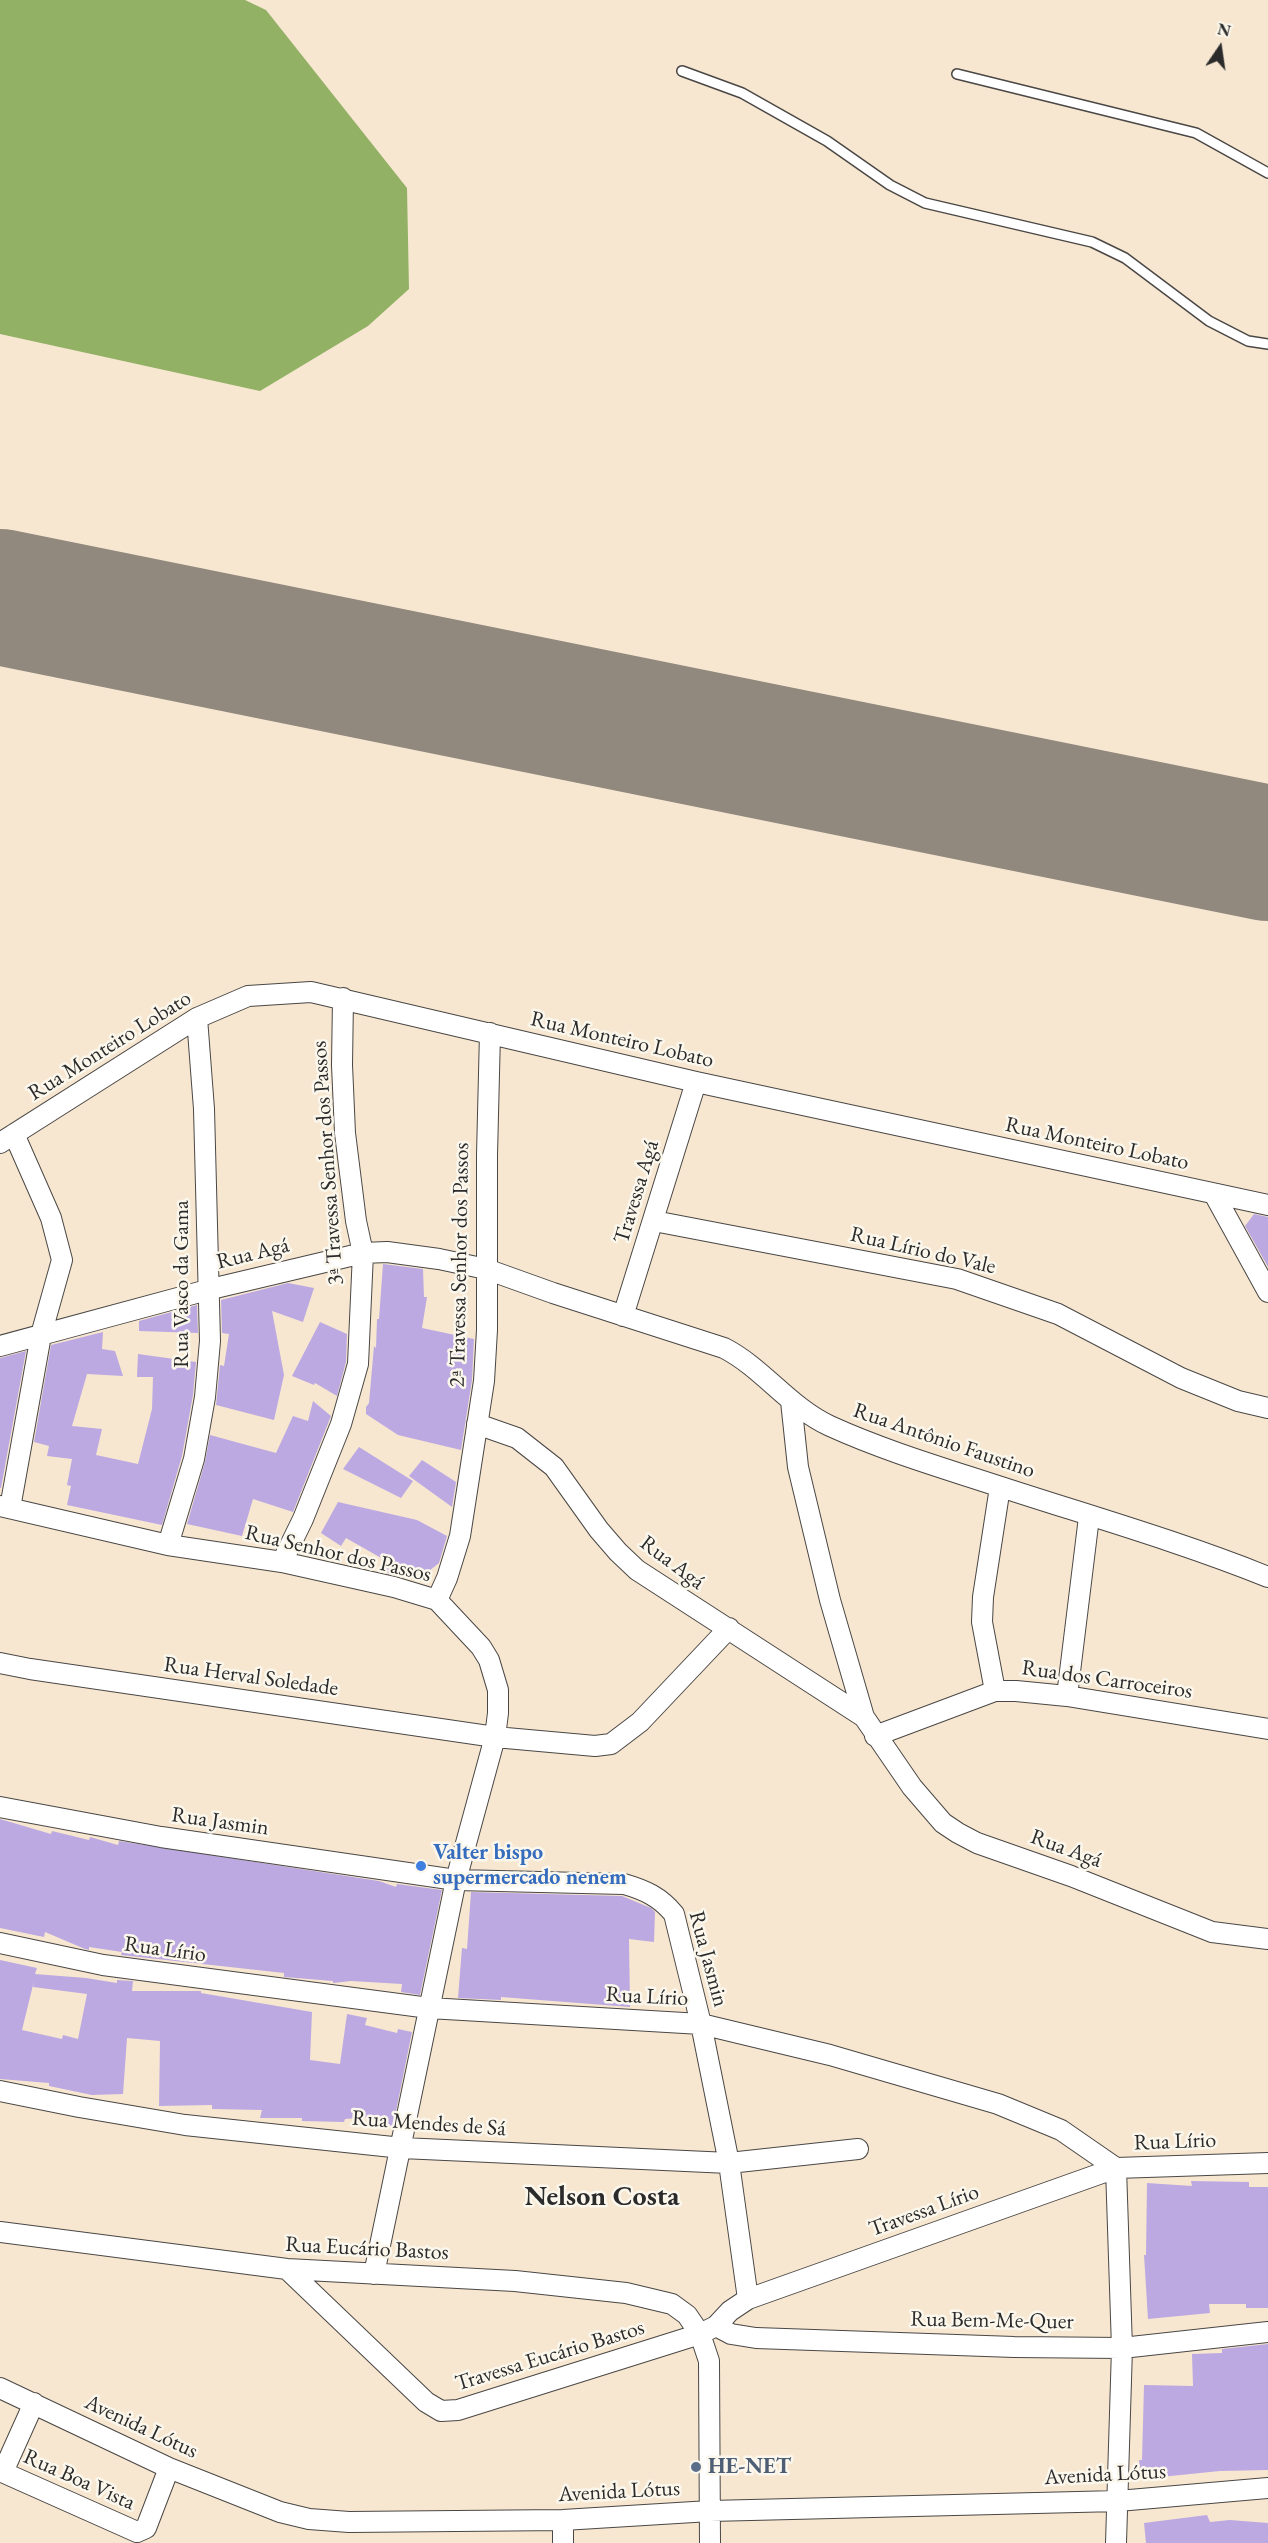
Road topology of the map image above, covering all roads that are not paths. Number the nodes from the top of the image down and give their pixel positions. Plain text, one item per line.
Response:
1 (682, 71) dead end
2 (957, 74) dead end
3 (1268, 174) edge
4 (1268, 344) edge
5 (343, 998) junction
6 (197, 1018) junction
7 (490, 1034) junction
8 (696, 1082) junction
9 (7, 1139) edge
10 (1214, 1194) junction
11 (1268, 1205) edge
12 (654, 1221) junction
13 (363, 1253) junction
14 (486, 1269) junction
15 (210, 1289) junction
16 (1268, 1292) edge
17 (623, 1316) junction
18 (42, 1335) junction
19 (0, 1346) edge
20 (791, 1401) junction
21 (1268, 1408) edge
22 (477, 1424) junction
23 (1000, 1487) junction
24 (5, 1507) edge
25 (1089, 1517) junction
26 (168, 1545) junction
27 (282, 1562) junction
28 (1268, 1577) edge
29 (437, 1600) junction
30 (729, 1628) junction
31 (0, 1663) edge
32 (995, 1691) junction
33 (1067, 1696) junction
34 (864, 1718) junction
35 (1268, 1729) edge
36 (875, 1736) junction
37 (495, 1737) junction
38 (0, 1807) edge
39 (456, 1880) junction
40 (1268, 1939) edge
41 (0, 1943) edge
42 (429, 2008) junction
43 (701, 2024) junction
44 (0, 2091) edge
45 (402, 2148) junction
46 (858, 2149) dead end
47 (729, 2163) junction
48 (1268, 2163) edge
49 (1116, 2168) junction
50 (0, 2232) edge
51 (287, 2269) junction
52 (374, 2274) junction
53 (748, 2299) junction
54 (708, 2330) junction
55 (1268, 2332) edge
56 (1122, 2348) junction
57 (0, 2388) edge
58 (34, 2403) junction
59 (169, 2468) junction
60 (1, 2472) edge
61 (1268, 2488) edge
62 (1118, 2501) junction
63 (710, 2511) junction
64 (563, 2520) junction
65 (563, 2543) edge
66 (710, 2543) edge
67 (1116, 2543) edge

1 - 4 lane
2 - 3 lane
5 - 6 street, Rua Monteiro Lobato
5 - 7 street, Rua Monteiro Lobato
5 - 13 street, 3ª Travessa Senhor dos Passos
6 - 9 street, Rua Monteiro Lobato
6 - 15 street, Rua Vasco da Gama
7 - 8 street, Rua Monteiro Lobato
7 - 14 street, 2ª Travessa Senhor dos Passos
8 - 10 street, Rua Monteiro Lobato
8 - 12 street, Travessa Agá
9 - 18 street
10 - 11 street, Rua Monteiro Lobato
10 - 16 street
12 - 17 street, Travessa Agá
12 - 21 street, Rua Lírio do Vale
13 - 14 street, Rua Agá
13 - 15 street, Rua Agá
13 - 27 street, 3ª Travessa Senhor dos Passos
14 - 17 street, Rua Antônio Faustino
14 - 22 street, 2ª Travessa Senhor dos Passos
15 - 18 street, Rua Agá
15 - 26 street, Rua Vasco da Gama
17 - 20 street, Rua Antônio Faustino
18 - 19 street, Rua Agá
18 - 24 street
20 - 23 street, Rua Antônio Faustino
20 - 34 street, Rua Agá
22 - 29 street, 2ª Travessa Senhor dos Passos
22 - 30 street, Rua Agá
23 - 25 street, Rua Antônio Faustino
23 - 32 street
24 - 26 street, Rua Senhor dos Passos
25 - 28 street, Rua Antônio Faustino
25 - 33 street
26 - 27 street, Rua Senhor dos Passos
27 - 29 street, Rua Senhor dos Passos
29 - 37 street, Rua Senhor dos Passos
30 - 34 street, Rua Agá
30 - 37 street, Rua Herval Soledade
31 - 37 street, Rua Herval Soledade
32 - 33 street, Rua dos Carroceiros
32 - 36 street, Rua dos Carroceiros
33 - 35 street, Rua dos Carroceiros
34 - 36 street, Rua Agá
36 - 40 street, Rua Agá
37 - 39 street, Rua Senhor dos Passos
38 - 39 street, Rua Jasmin
39 - 42 street, Rua Senhor dos Passos
39 - 43 street, Rua Jasmin
41 - 42 street, Rua Lírio
42 - 43 street, Rua Lírio
42 - 45 street, Rua Senhor dos Passos
43 - 47 street, Rua Jasmin
43 - 49 street, Rua Lírio
44 - 45 street, Rua Mendes de Sá
45 - 47 street, Rua Mendes de Sá
45 - 52 street, Rua Senhor dos Passos
46 - 47 street, Rua Mendes de Sá
47 - 53 street, Rua Jasmin
48 - 49 street, Rua Lírio
49 - 53 street, Travessa Lírio
49 - 56 street
50 - 51 street, Rua Eucário Bastos
51 - 52 street, Rua Eucário Bastos
51 - 54 street, Travessa Eucário Bastos
52 - 54 street, Rua Eucário Bastos
53 - 54 street
54 - 56 street, Rua Bem-Me-Quer
54 - 63 street
55 - 56 street, Rua Bem-Me-Quer
56 - 62 street
57 - 58 street, Avenida Lótus
58 - 59 street, Avenida Lótus
58 - 60 street
59 - 60 street, Rua Boa Vista
59 - 64 street, Avenida Lótus
61 - 62 street, Avenida Lótus
62 - 63 street, Avenida Lótus
62 - 67 street
63 - 64 street, Avenida Lótus
63 - 66 street
64 - 65 street

